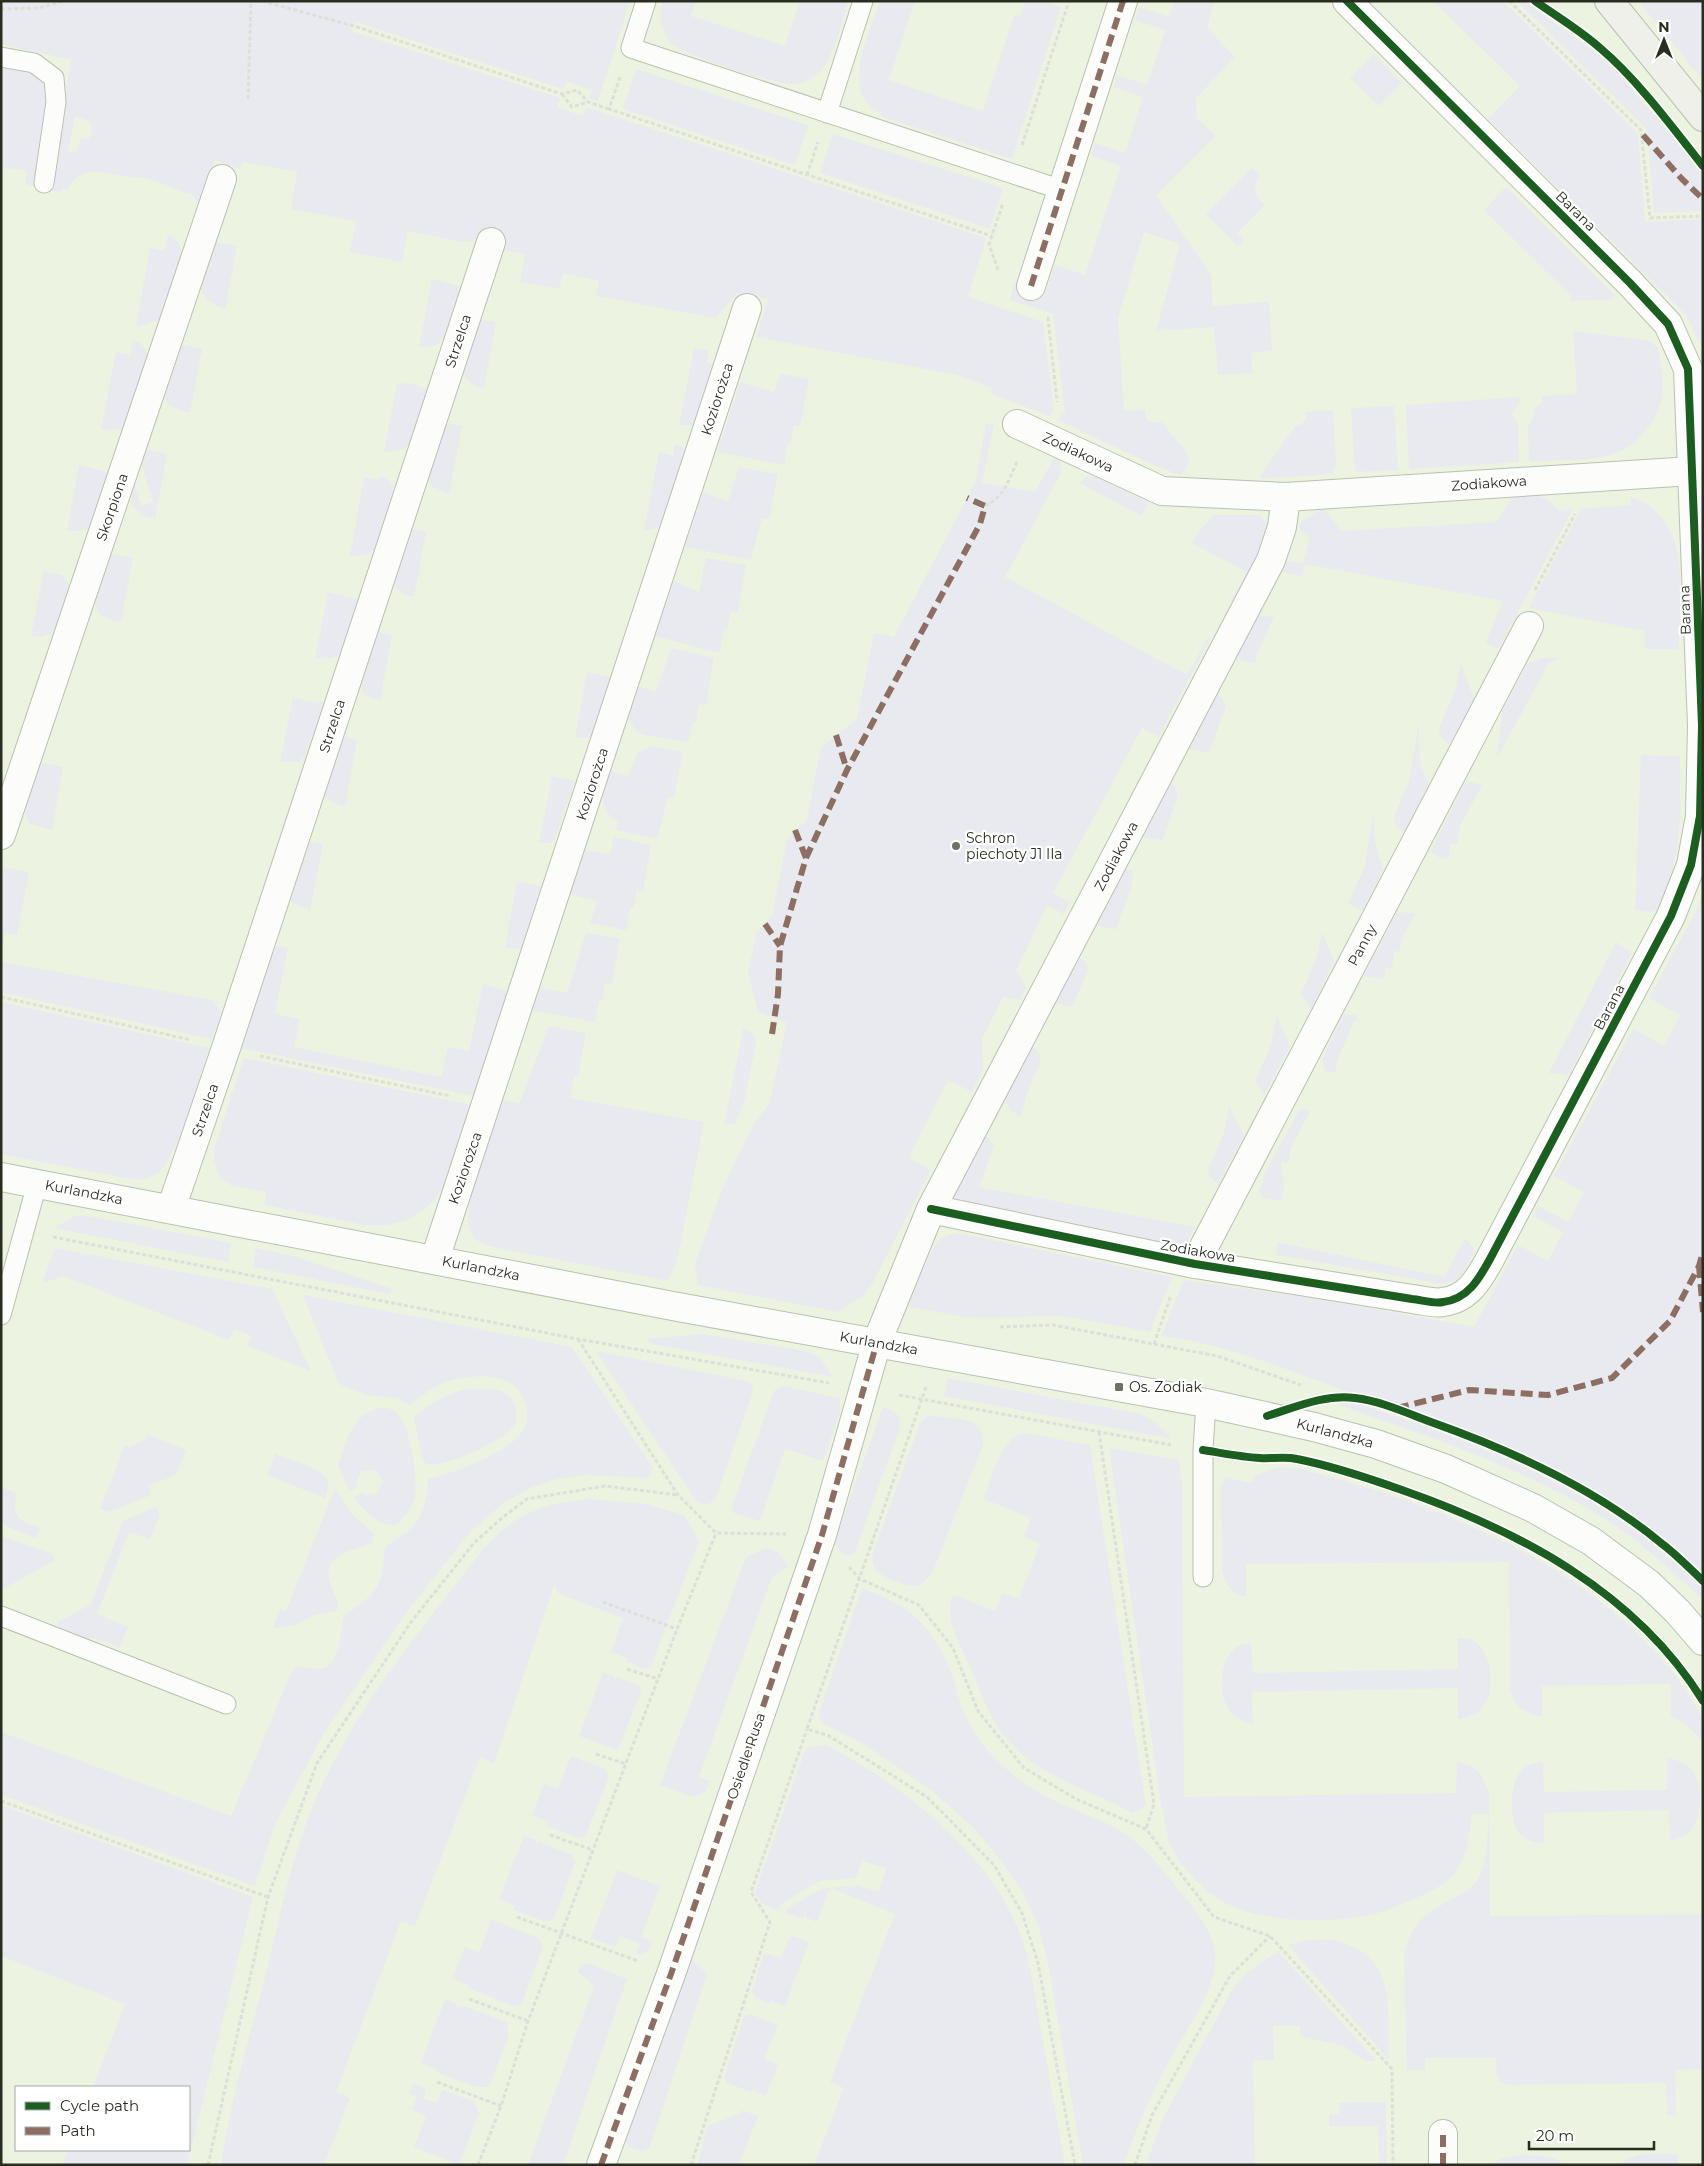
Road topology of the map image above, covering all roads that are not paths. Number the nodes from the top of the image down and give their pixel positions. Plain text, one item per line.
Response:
1 (646, 1) edge
2 (863, 1) edge
3 (1123, 1) edge
4 (1347, 1) edge
5 (1609, 1) edge
6 (1, 58) edge
7 (827, 113) junction
8 (1703, 117) edge
9 (222, 179) dead end
10 (44, 183) dead end
11 (1062, 190) junction
12 (490, 242) dead end
13 (1031, 286) dead end
14 (747, 308) dead end
15 (1024, 428) road end
16 (1692, 471) junction
17 (1286, 497) junction
18 (1529, 626) road end
19 (1, 835) edge
20 (1, 1177) edge
21 (37, 1184) junction
22 (171, 1209) junction
23 (931, 1209) junction
24 (435, 1259) junction
25 (1190, 1263) junction
26 (1462, 1296) joint
27 (1, 1315) edge
28 (877, 1342) junction
29 (1206, 1403) junction
30 (1204, 1577) dead end
31 (1, 1616) edge
32 (1703, 1641) edge
33 (226, 1704) dead end
34 (1443, 2134) dead end
35 (602, 2165) edge
36 (1443, 2165) edge

1 - 7 lane
2 - 7 lane
3 - 11 street
4 - 16 street, Barana
5 - 8 street
6 - 10 lane
7 - 11 lane
9 - 19 street, Skorpiona
11 - 13 street
12 - 22 street, Strzelca
14 - 24 street, Koziorożca
15 - 17 street, Zodiakowa
16 - 17 street, Zodiakowa
16 - 26 street, Barana
17 - 23 street, Zodiakowa
18 - 25 street, Panny
20 - 21 street, Kurlandzka
21 - 22 street, Kurlandzka
21 - 27 lane
22 - 24 street, Kurlandzka
23 - 25 street, Zodiakowa
23 - 28 street, Zodiakowa
24 - 28 street, Kurlandzka
25 - 26 street, Zodiakowa
28 - 29 street, Kurlandzka
28 - 35 street, Osiedle Rusa
29 - 30 lane
29 - 32 street, Kurlandzka
31 - 33 lane
34 - 36 street

